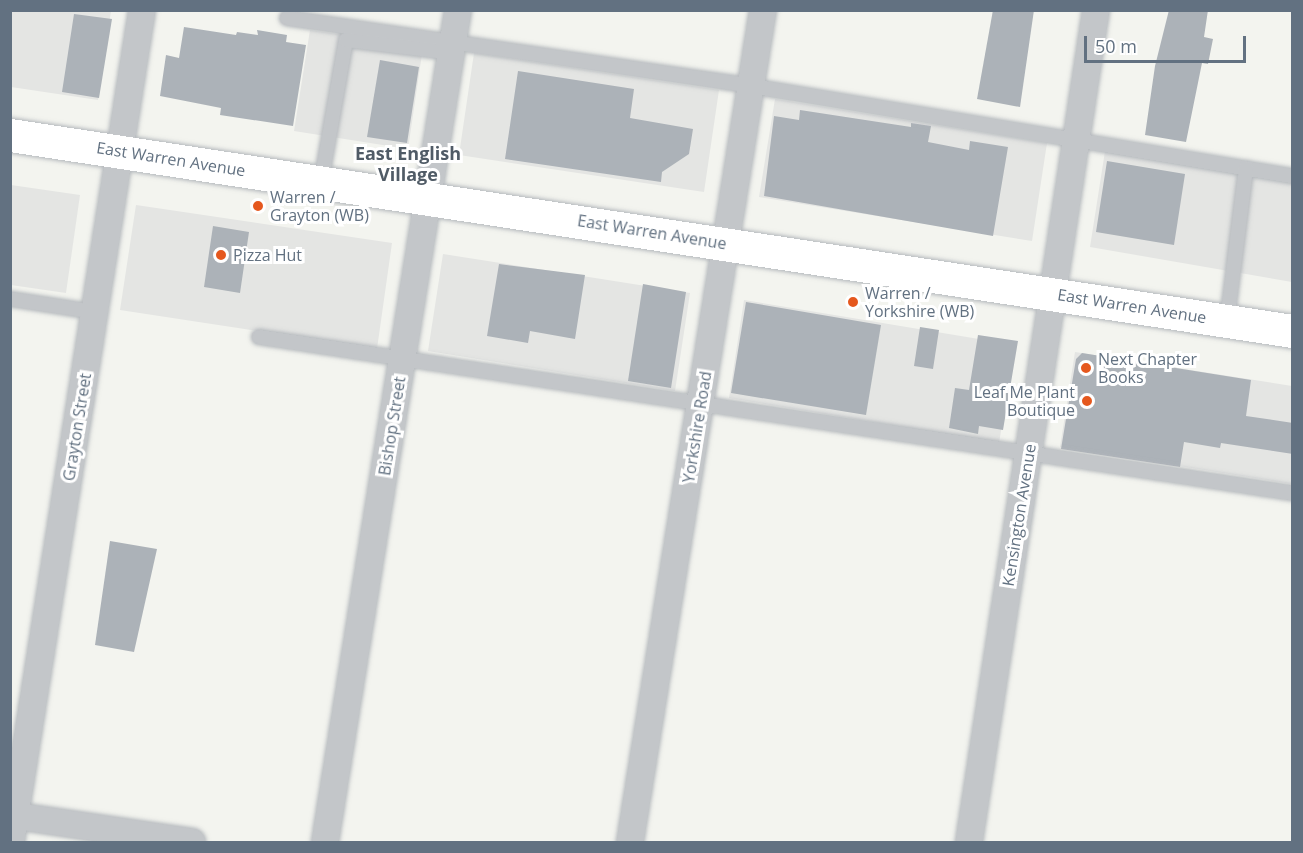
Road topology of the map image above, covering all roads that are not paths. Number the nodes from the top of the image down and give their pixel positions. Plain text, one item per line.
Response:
1 (142, 10) edge
2 (458, 10) edge
3 (763, 10) edge
4 (1096, 10) edge
5 (287, 18) dead end
6 (453, 47) junction
7 (751, 86) junction
8 (10, 135) edge
9 (1076, 138) junction
10 (120, 152) junction
11 (1246, 168) junction
12 (1293, 176) edge
13 (321, 182) junction
14 (428, 198) junction
15 (726, 244) junction
16 (1053, 294) junction
17 (10, 299) edge
18 (95, 312) junction
19 (1227, 321) junction
20 (1293, 331) edge
21 (259, 337) dead end
22 (403, 358) junction
23 (700, 406) junction
24 (1028, 456) junction
25 (1293, 493) edge
26 (13, 815) edge
27 (11, 843) edge
28 (192, 843) edge
29 (325, 843) edge
30 (630, 843) edge
31 (969, 843) edge

1 - 10 street, Grayton Street
2 - 6 street, Bishop Street
3 - 7 street, Yorkshire Road
4 - 9 street, Kensington Avenue
5 - 6 lane
6 - 7 lane
6 - 13 lane
6 - 14 street, Bishop Street
7 - 9 lane
7 - 15 street, Yorkshire Road
8 - 10 main road, East Warren Avenue
9 - 11 lane
9 - 16 street, Kensington Avenue
10 - 13 main road, East Warren Avenue
10 - 18 street, Grayton Street
11 - 12 lane
11 - 19 lane
13 - 14 main road, East Warren Avenue
14 - 15 main road, East Warren Avenue
14 - 22 street, Bishop Street
15 - 16 main road, East Warren Avenue
15 - 23 street, Yorkshire Road
16 - 19 main road, East Warren Avenue
16 - 24 street, Kensington Avenue
17 - 18 lane
18 - 26 street, Grayton Street
19 - 20 main road, East Warren Avenue
21 - 22 lane
22 - 23 lane
22 - 29 street, Bishop Street
23 - 24 lane
23 - 30 street, Yorkshire Road
24 - 25 lane
24 - 31 street, Kensington Avenue
26 - 27 street, Grayton Street
26 - 28 street

